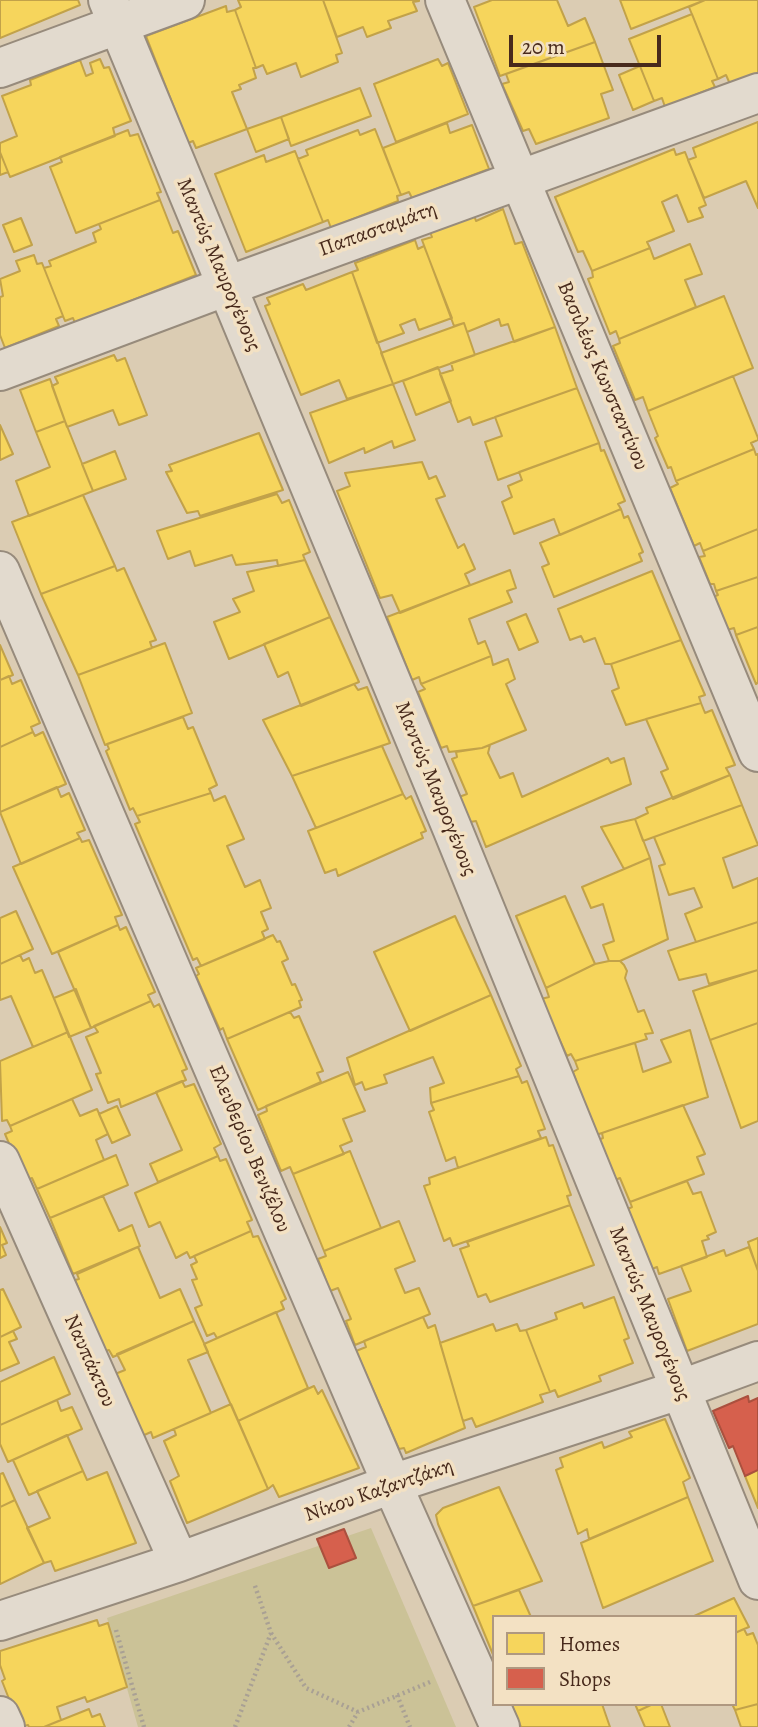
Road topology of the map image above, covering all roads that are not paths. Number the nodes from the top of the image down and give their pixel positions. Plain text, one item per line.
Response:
1 (185, 0) edge
2 (445, 0) edge
3 (113, 12) edge
4 (0, 68) edge
5 (758, 93) edge
6 (520, 179) junction
7 (227, 286) junction
8 (0, 371) edge
9 (0, 570) edge
10 (758, 752) edge
11 (0, 1161) edge
12 (758, 1361) edge
13 (679, 1390) junction
14 (392, 1484) junction
15 (178, 1562) junction
16 (758, 1580) edge
17 (0, 1621) edge
18 (0, 1716) edge
19 (5, 1727) edge
20 (500, 1727) edge

1 - 3 street
2 - 6 street, Βασιλέως Κωνσταντίνου
3 - 4 street
3 - 7 street, Μαντώς Μαυρογένους
5 - 6 street, Παπασταμάτη
6 - 7 street, Παπασταμάτη
6 - 10 street, Βασιλέως Κωνσταντίνου
7 - 8 street, Παπασταμάτη
7 - 13 street, Μαντώς Μαυρογένους
9 - 14 street, Ελευθερίου Βενιζέλου
11 - 15 street, Ναυπάκτου
12 - 13 street, Νίκου Καζαντζάκη
13 - 14 street, Νίκου Καζαντζάκη
13 - 16 street, Μαντώς Μαυρογένους
14 - 15 street, Νίκου Καζαντζάκη
14 - 20 street, Ελευθερίου Βενιζέλου
15 - 17 street, Νίκου Καζαντζάκη
18 - 19 street

